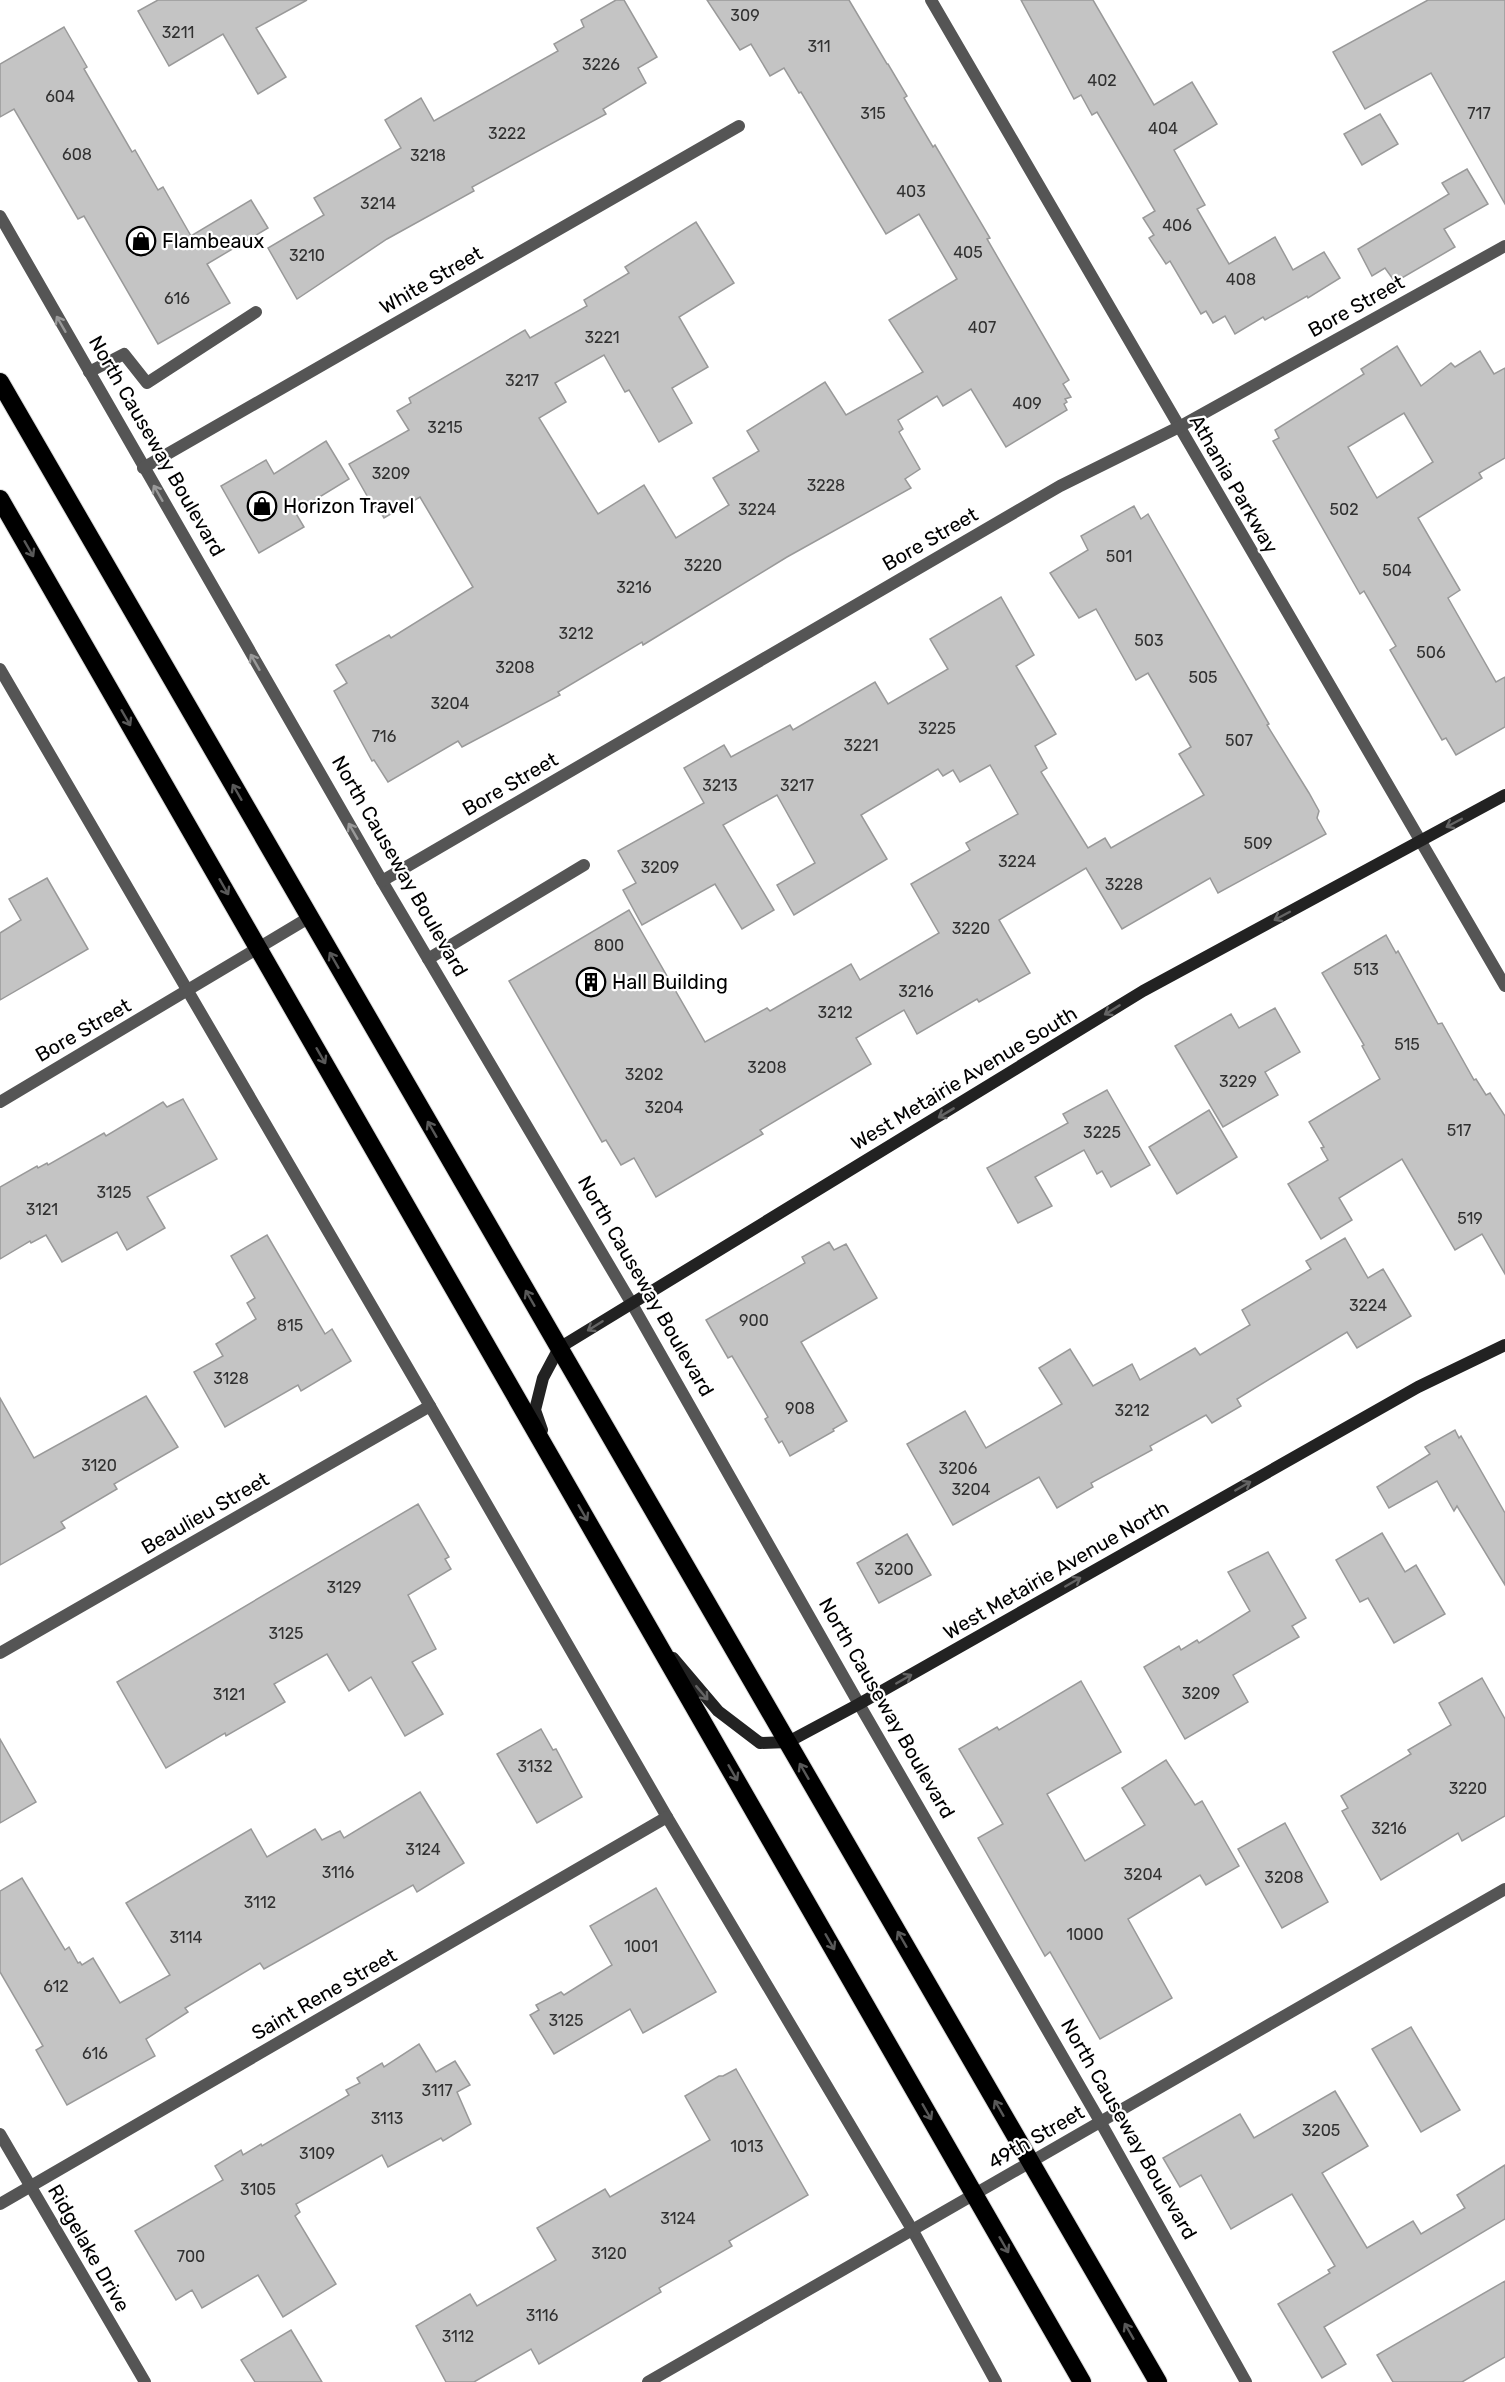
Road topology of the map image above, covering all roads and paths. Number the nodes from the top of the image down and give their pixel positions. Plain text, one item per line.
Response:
1 (931, 0) edge
2 (738, 126) dead end
3 (0, 216) edge
4 (1505, 246) edge
5 (256, 312) dead end
6 (89, 372) junction
7 (0, 382) edge
8 (1179, 427) junction
9 (143, 468) junction
10 (0, 499) edge
11 (0, 669) edge
12 (1505, 795) edge
13 (1419, 842) junction
14 (584, 865) dead end
15 (382, 881) junction
16 (310, 918) junction
17 (259, 948) junction
18 (428, 959) junction
19 (1505, 986) edge
20 (188, 991) junction
21 (0, 1102) edge
22 (632, 1304) junction
23 (1505, 1345) edge
24 (559, 1348) junction
25 (430, 1406) junction
26 (554, 1463) junction
27 (651, 1632) junction
28 (0, 1653) edge
29 (859, 1704) junction
30 (788, 1743) junction
31 (667, 1817) junction
32 (1505, 1889) edge
33 (1101, 2123) junction
34 (0, 2134) edge
35 (1031, 2162) junction
36 (31, 2186) junction
37 (975, 2195) junction
38 (0, 2204) edge
39 (913, 2231) junction
40 (145, 2382) edge
41 (648, 2382) edge
42 (996, 2382) edge
43 (1082, 2382) edge
44 (1158, 2382) edge
45 (1246, 2382) edge

1 - 8 street, Athania Parkway
2 - 9 street, White Street
6 -> 3 street, North Causeway Boulevard
4 - 8 street, Bore Street
5 - 6 street
6 - 9 street, North Causeway Boulevard
16 -> 7 highway
8 - 13 street, Athania Parkway
8 - 15 street, Bore Street
15 -> 9 street, North Causeway Boulevard
10 -> 17 highway
11 - 20 street
12 -> 13 main road, West Metairie Avenue South
13 - 19 street, Athania Parkway
13 -> 22 main road, West Metairie Avenue South
14 - 18 street
15 - 18 street, North Causeway Boulevard
16 - 17 street, Bore Street
24 -> 16 highway
17 - 20 street, Bore Street
17 -> 26 highway
18 - 22 street, North Causeway Boulevard
20 - 21 street, Bore Street
20 - 25 street
22 -> 24 main road, West Metairie Avenue South
22 - 29 street, North Causeway Boulevard
29 -> 23 main road, West Metairie Avenue North
24 - 26 main road
24 - 30 highway
25 - 28 street, Beaulieu Street
25 - 31 street
26 -> 27 highway
27 -> 30 main road
27 -> 37 highway
29 - 30 main road, West Metairie Avenue North
29 - 33 street, North Causeway Boulevard
35 -> 30 highway
31 - 36 street, Saint Rene Street
31 - 39 street
32 - 33 street, 49th Street
33 - 35 street, 49th Street
33 - 45 street, North Causeway Boulevard
34 - 36 street, Ridgelake Drive
35 - 37 street, 49th Street
44 -> 35 highway
36 - 38 street, Saint Rene Street
36 - 40 street, Ridgelake Drive
37 - 39 street, 49th Street
37 -> 43 highway
39 - 41 street, 49th Street
39 - 42 street

